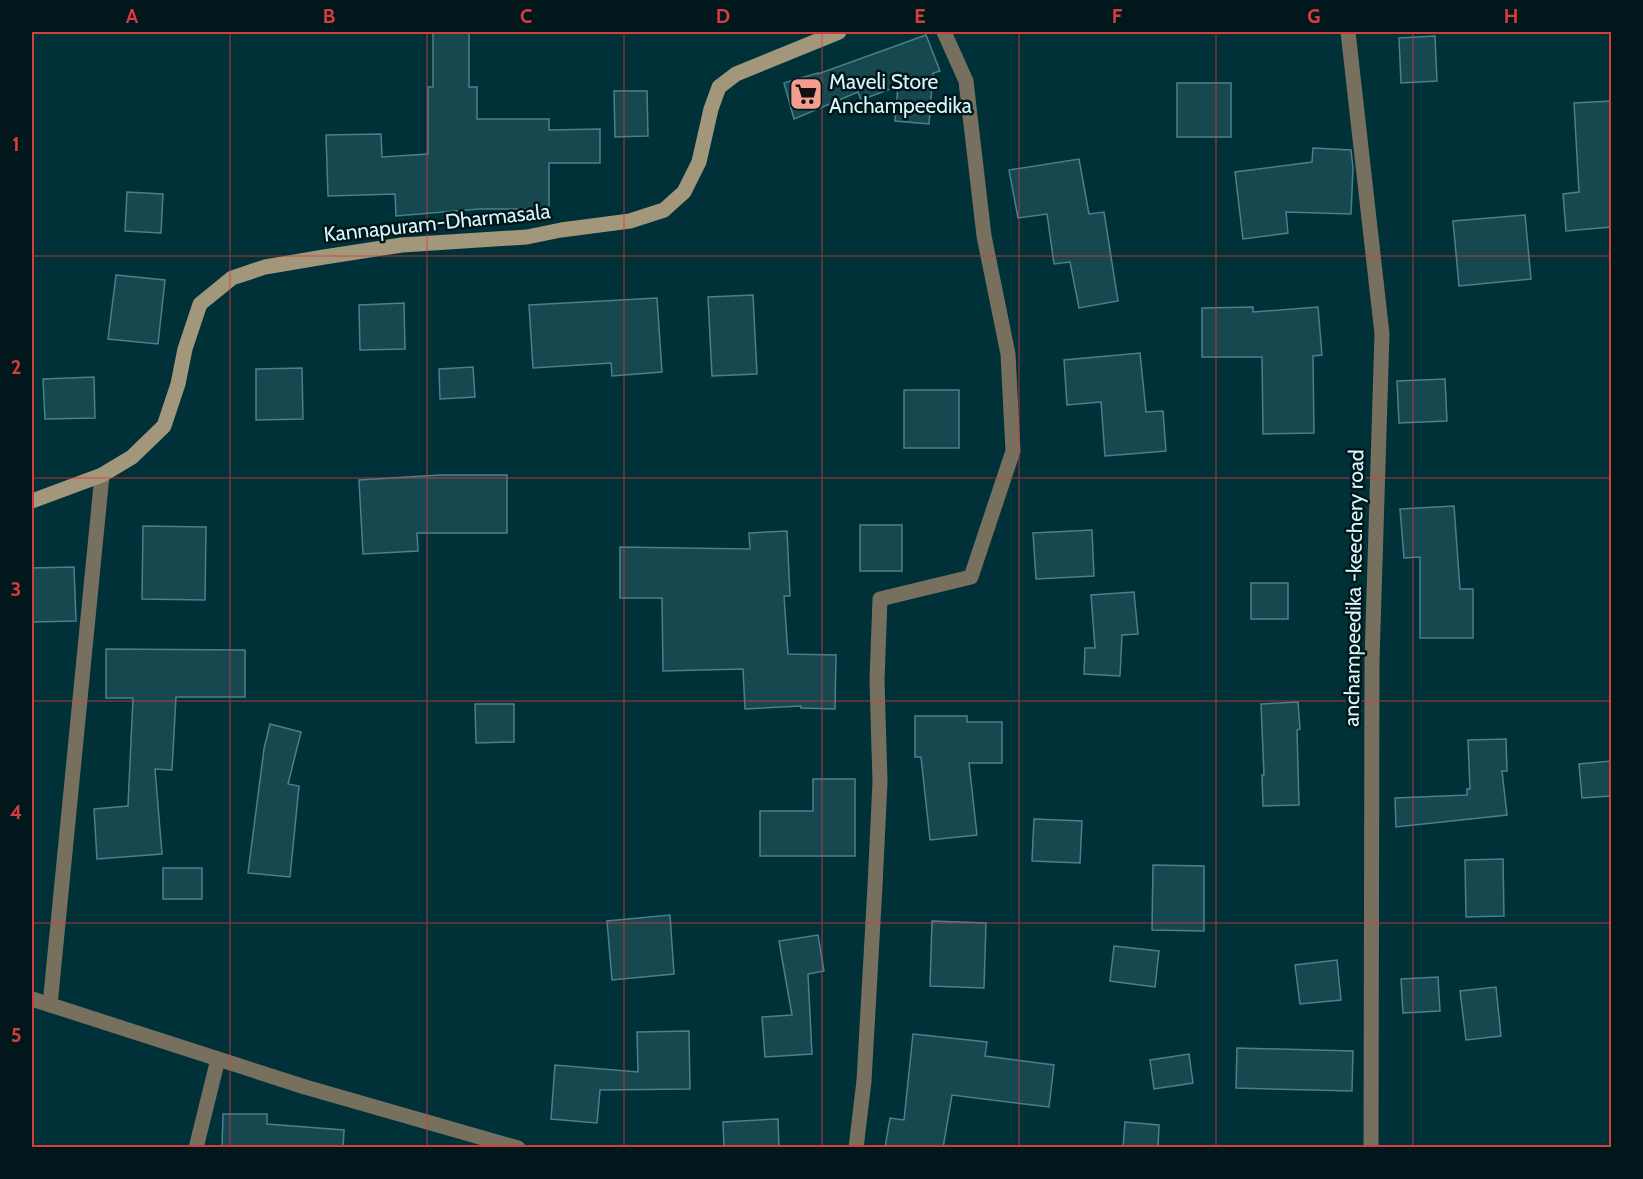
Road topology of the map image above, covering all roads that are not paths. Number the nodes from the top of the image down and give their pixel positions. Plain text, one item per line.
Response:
1 (839, 32) edge
2 (944, 32) edge
3 (1348, 32) edge
4 (102, 475) junction
5 (32, 501) edge
6 (32, 999) edge
7 (50, 1005) junction
8 (218, 1059) junction
9 (196, 1148) edge
10 (518, 1148) edge
11 (856, 1148) edge
12 (1371, 1148) edge

1 - 4 main road, Kannapuram-Dharmasala
2 - 11 street
3 - 12 street, anchampeedika -keechery road
4 - 5 main road, Kannapuram-Dharmasala
4 - 7 street
6 - 7 street
7 - 8 street
8 - 9 street
8 - 10 street

